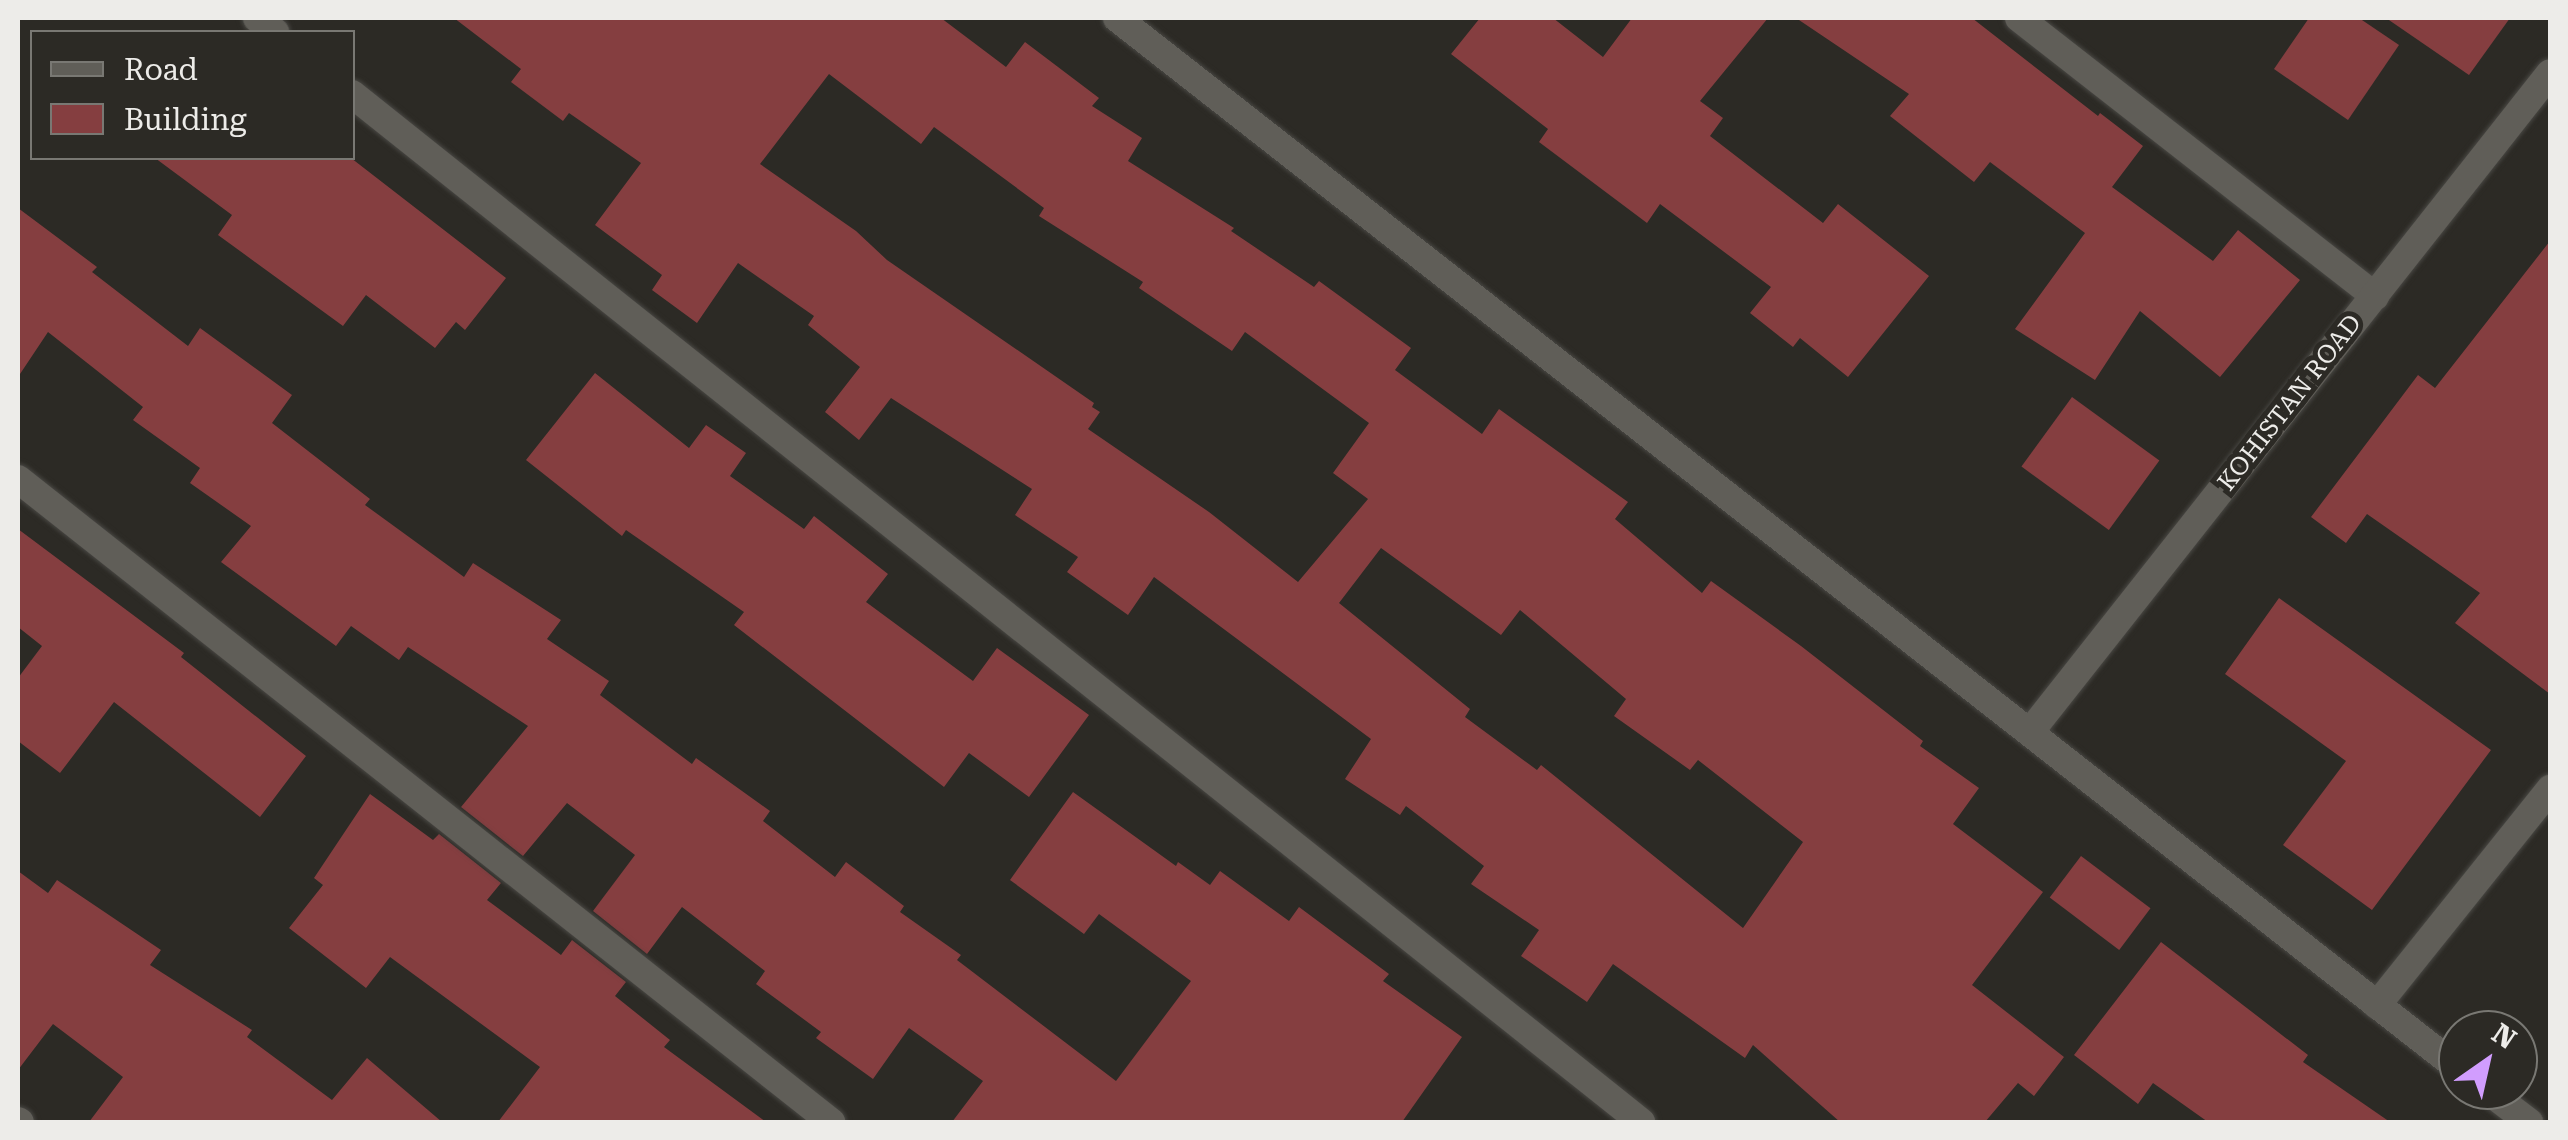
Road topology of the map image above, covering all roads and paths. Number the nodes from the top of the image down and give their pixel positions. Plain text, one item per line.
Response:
1 (1117, 18) edge
2 (2019, 18) edge
3 (2550, 73) edge
4 (355, 96) edge
5 (2374, 296) junction
6 (18, 479) edge
7 (2030, 732) junction
8 (2550, 788) edge
9 (2377, 1005) junction
10 (2438, 1052) edge
11 (831, 1122) edge
12 (1641, 1122) edge

1 - 7 street
2 - 5 street
3 - 5 street, KOHISTAN ROAD
4 - 12 street
5 - 7 street, KOHISTAN ROAD
6 - 11 street
7 - 9 street
8 - 9 street
9 - 10 street

